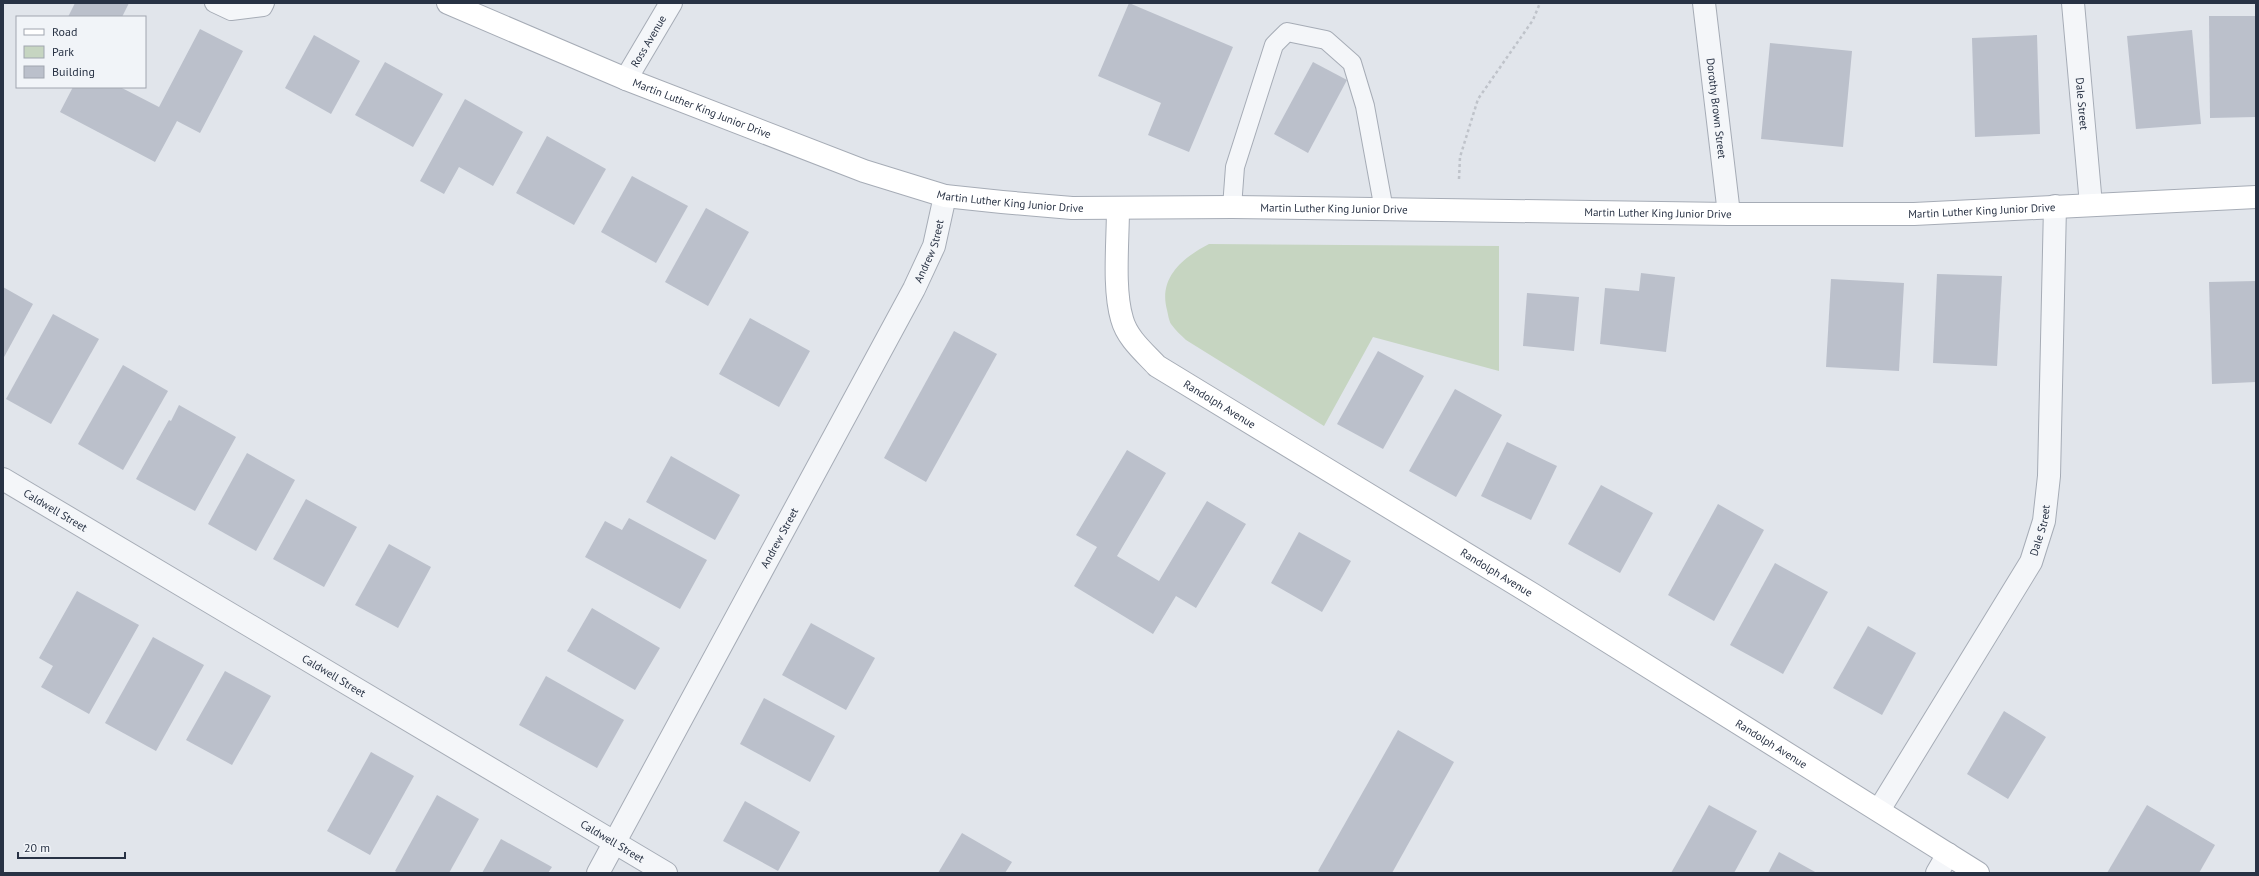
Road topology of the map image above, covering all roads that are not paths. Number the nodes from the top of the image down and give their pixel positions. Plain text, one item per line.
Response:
1 (214, 3) edge
2 (265, 3) edge
3 (448, 3) edge
4 (671, 3) edge
5 (1704, 3) edge
6 (2073, 3) edge
7 (626, 79) junction
8 (945, 196) junction
9 (2256, 197) edge
10 (2091, 205) junction
11 (2054, 206) junction
12 (1118, 208) junction
13 (1232, 208) junction
14 (1384, 210) junction
15 (1729, 214) junction
16 (3, 479) edge
17 (1879, 810) junction
18 (615, 843) junction
19 (1948, 854) junction
20 (598, 873) edge
21 (666, 873) edge
22 (1937, 873) edge
23 (1978, 873) edge

1 - 2 lane
3 - 7 main road, Martin Luther King Junior Drive
4 - 7 street, Ross Avenue
5 - 15 street, Dorothy Brown Street
6 - 10 street, Dale Street
7 - 8 main road, Martin Luther King Junior Drive
8 - 12 main road, Martin Luther King Junior Drive
8 - 18 street, Andrew Street
9 - 10 main road, Martin Luther King Junior Drive
10 - 11 main road, Martin Luther King Junior Drive
11 - 15 main road, Martin Luther King Junior Drive
11 - 17 street, Dale Street
12 - 13 main road, Martin Luther King Junior Drive
12 - 17 main road, Randolph Avenue
13 - 14 main road, Martin Luther King Junior Drive
13 - 14 lane
14 - 15 main road, Martin Luther King Junior Drive
16 - 18 street, Caldwell Street
17 - 19 main road, Randolph Avenue
18 - 20 street, Andrew Street
18 - 21 street, Caldwell Street
19 - 22 street
19 - 23 main road, Randolph Avenue

